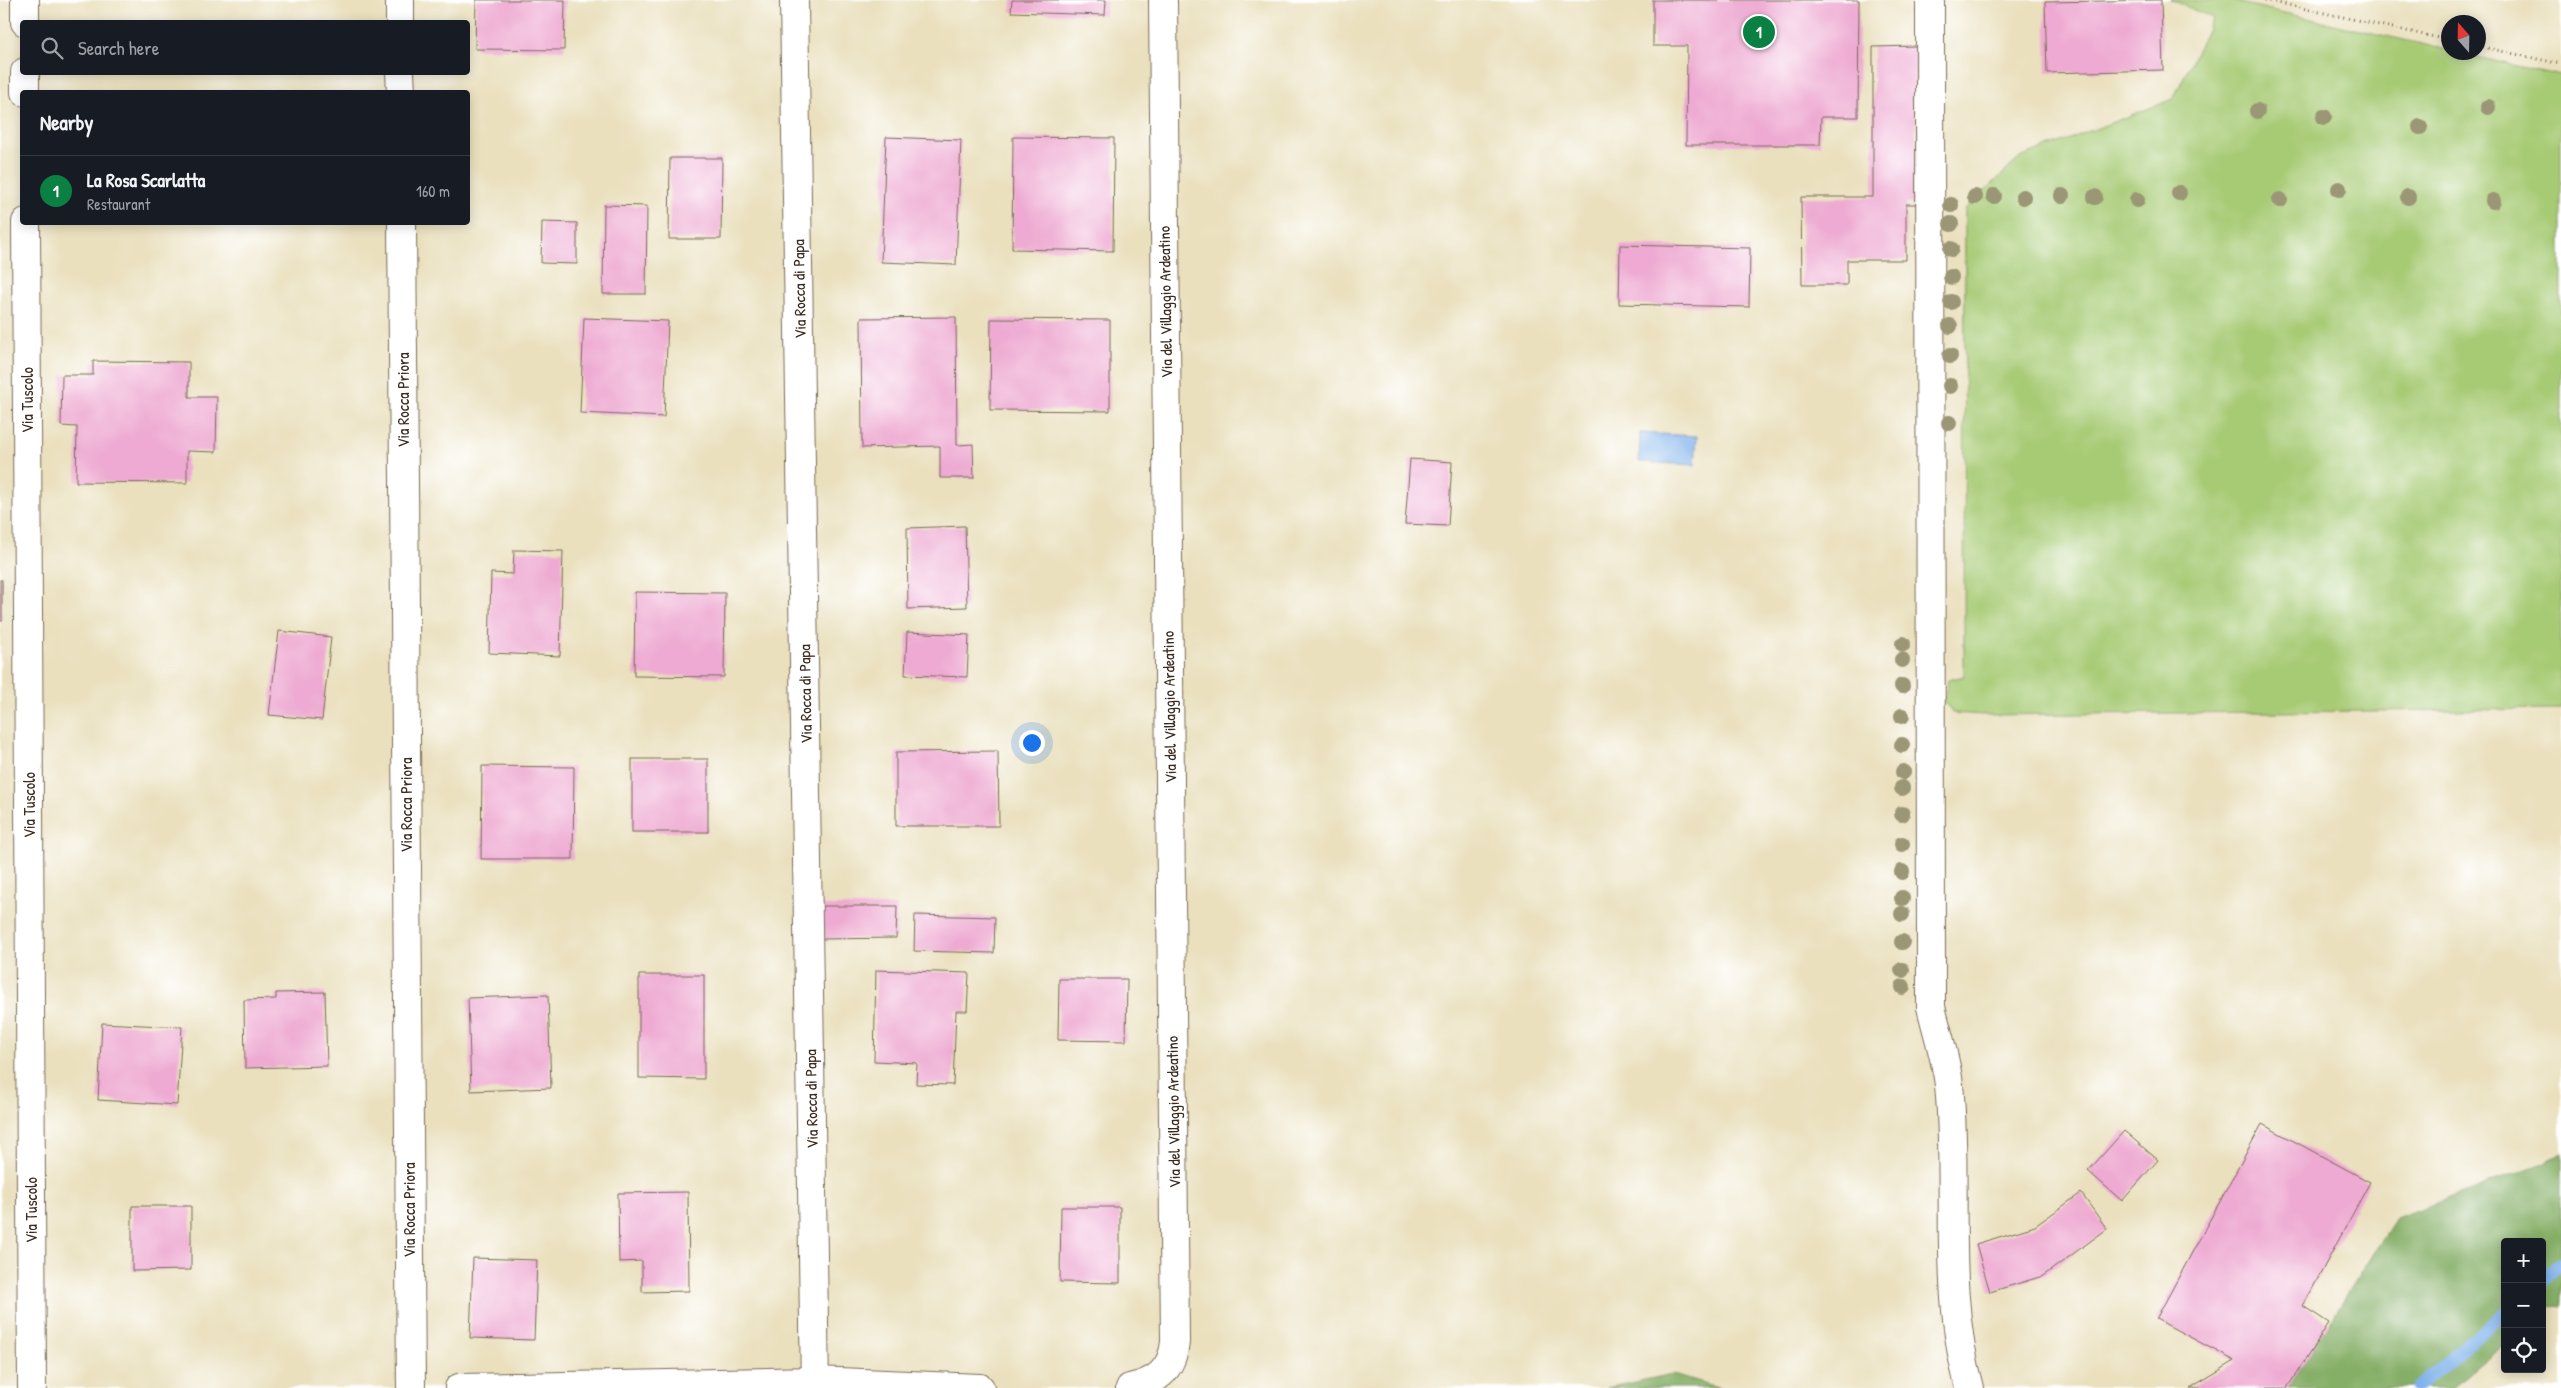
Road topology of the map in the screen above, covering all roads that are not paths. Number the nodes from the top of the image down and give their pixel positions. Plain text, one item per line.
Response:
1 (25, 0) edge
2 (400, 0) edge
3 (794, 0) edge
4 (1163, 0) edge
5 (1930, 0) edge
6 (25, 20) edge
7 (400, 20) edge
8 (25, 75) edge
9 (400, 75) edge
10 (25, 90) edge
11 (400, 90) edge
12 (26, 225) edge
13 (402, 225) edge
14 (815, 1385) edge
15 (32, 1388) edge
16 (411, 1388) edge
17 (459, 1388) edge
18 (980, 1388) edge
19 (1130, 1388) edge
20 (1970, 1388) edge

1 - 6 street
2 - 7 street
3 - 14 street, Via Rocca di Papa
4 - 19 street, Via del Villaggio Ardeatino
5 - 20 street
8 - 10 street
9 - 11 street
12 - 15 street, Via Tuscolo
13 - 16 street, Via Rocca Priora
14 - 17 street
14 - 18 street

